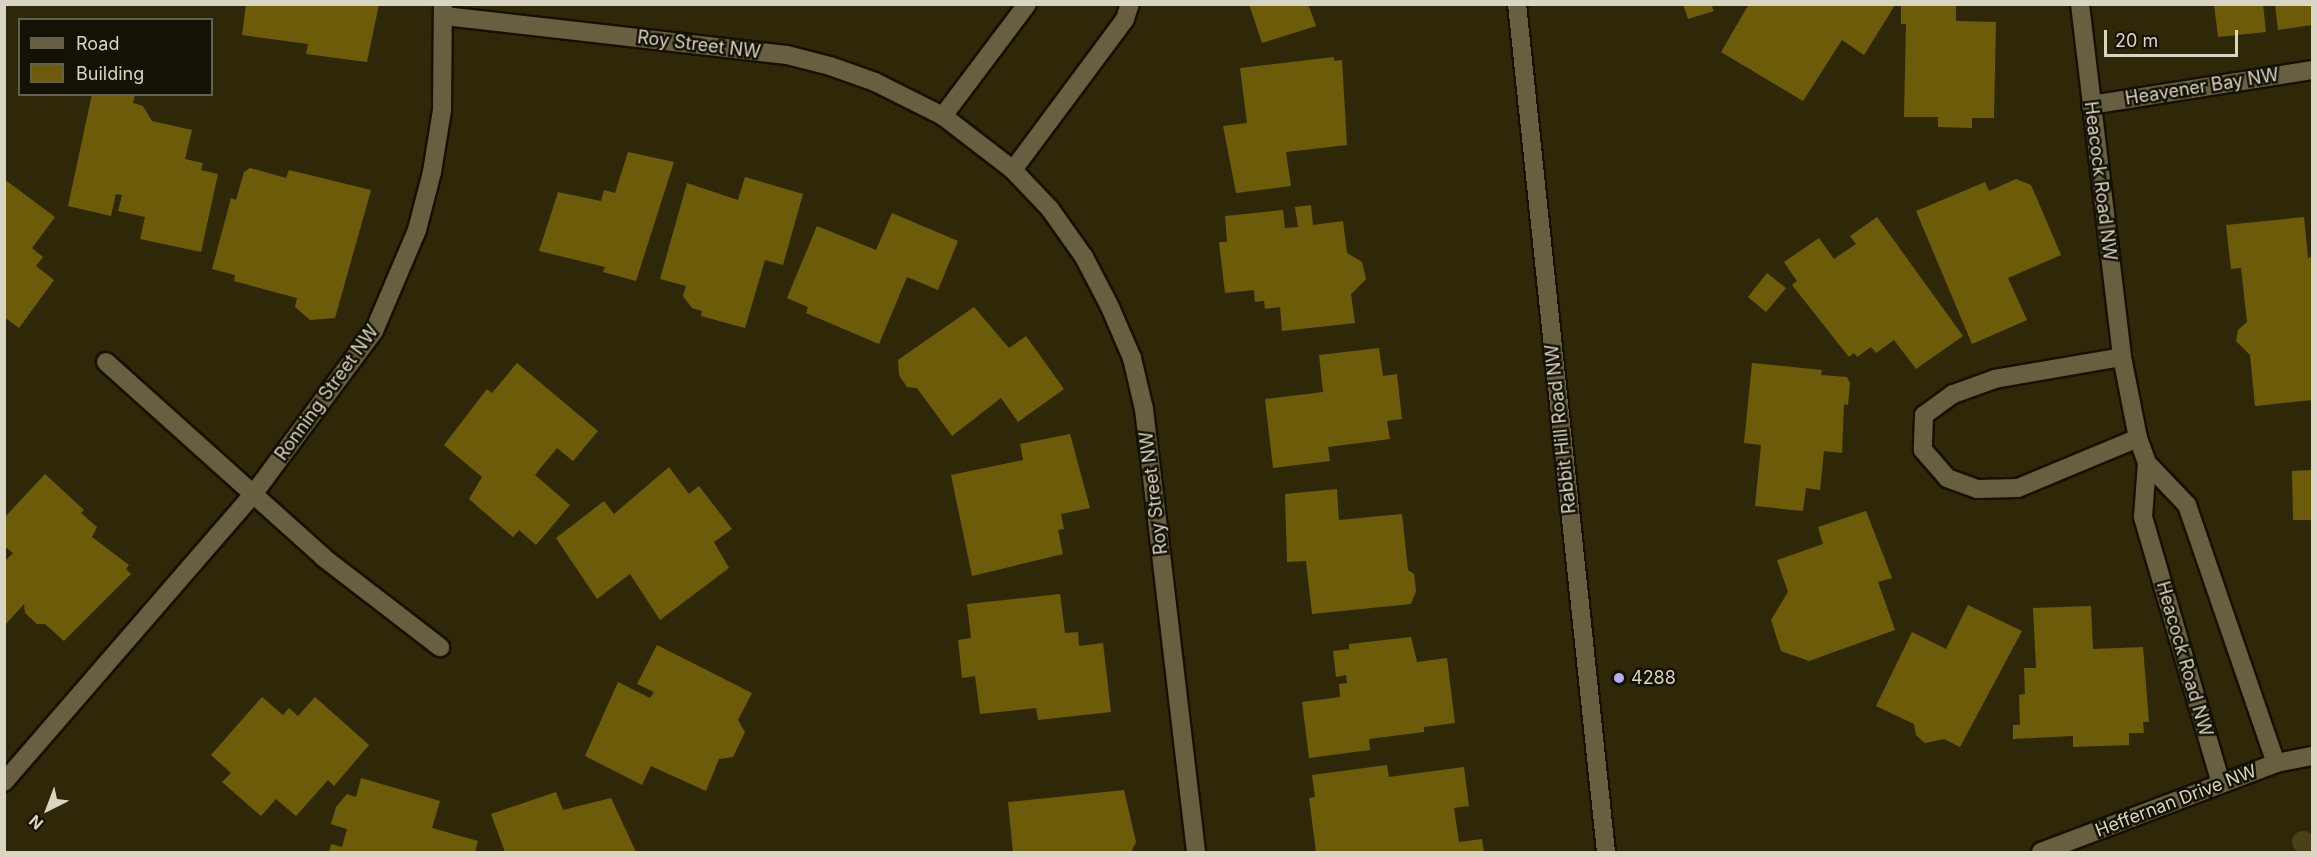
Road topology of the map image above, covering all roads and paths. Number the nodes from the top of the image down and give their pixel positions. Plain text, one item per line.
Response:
1 (1027, 4) edge
2 (1130, 4) edge
3 (1517, 4) edge
4 (2080, 4) edge
5 (444, 10) edge
6 (2313, 70) edge
7 (2091, 105) junction
8 (943, 116) junction
9 (1013, 170) junction
10 (2122, 357) junction
11 (106, 362) dead end
12 (2138, 438) junction
13 (2147, 463) junction
14 (252, 496) junction
15 (440, 648) dead end
16 (2313, 756) edge
17 (2276, 763) junction
18 (4, 782) edge
19 (2221, 783) junction
20 (1197, 852) edge
21 (1606, 852) edge
22 (2041, 852) edge

1 - 8 street
2 - 9 street
3 - 21 street, Rabbit Hill Road NW
4 - 7 street, Heacock Road NW
5 - 8 street, Roy Street NW
5 - 14 street, Ronning Street NW
6 - 7 street, Heavener Bay NW
7 - 10 street, Heacock Road NW
8 - 9 street, Roy Street NW
9 - 20 street, Roy Street NW
10 - 12 street, Heacock Road NW
10 - 12 street
11 - 14 street
12 - 13 street, Heacock Road NW
13 - 17 street, Heacock Road NW
13 - 19 street, Heacock Road NW
14 - 15 street
14 - 18 street, Ronning Street NW
16 - 17 street, Heffernan Drive NW
17 - 19 street, Heffernan Drive NW
19 - 22 street, Heffernan Drive NW

